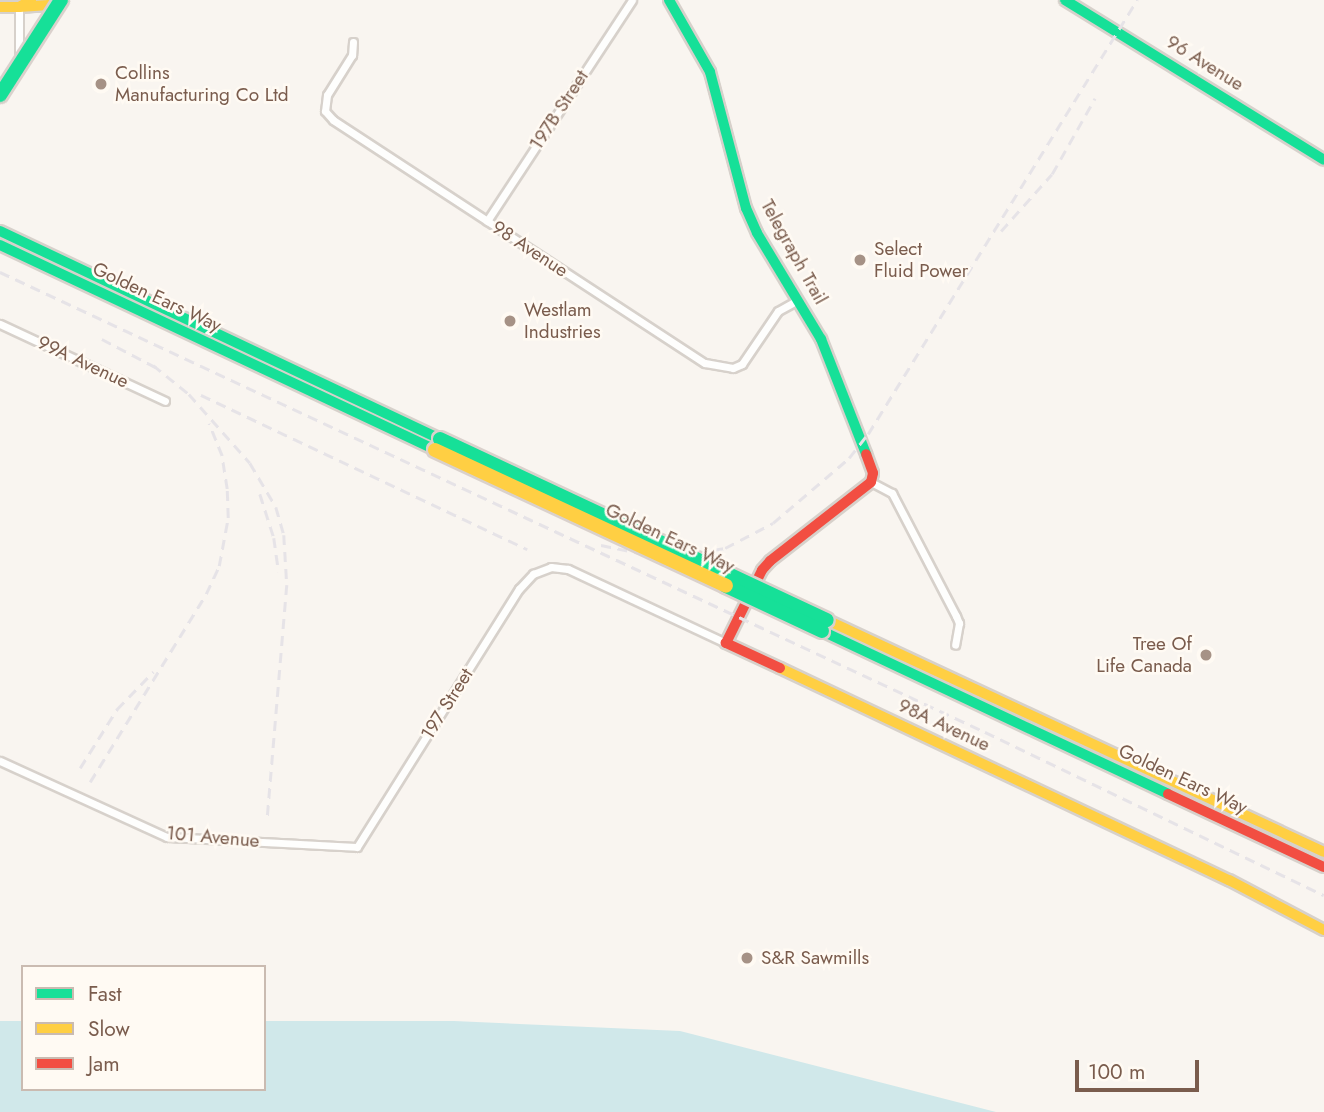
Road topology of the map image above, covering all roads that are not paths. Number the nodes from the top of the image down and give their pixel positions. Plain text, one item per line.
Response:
1 (59, 0) edge
2 (632, 0) edge
3 (669, 0) edge
4 (1065, 0) edge
5 (25, 4) edge
6 (0, 7) edge
7 (353, 42) dead end
8 (19, 68) dead end
9 (0, 95) edge
10 (1324, 160) edge
11 (488, 221) junction
12 (0, 231) edge
13 (0, 244) edge
14 (798, 300) junction
15 (0, 324) edge
16 (165, 401) dead end
17 (438, 444) junction
18 (871, 482) junction
19 (544, 568) joint
20 (825, 625) junction
21 (726, 643) junction
22 (955, 645) dead end
23 (0, 761) edge
24 (357, 847) joint
25 (1324, 852) edge
26 (1324, 867) edge
27 (1324, 930) edge

1 - 5 main road
1 - 9 main road, bridge
2 - 11 street, 197B Street
3 - 14 main road, Telegraph Trail
4 - 10 main road, 96 Avenue
5 - 6 main road
5 - 8 street
7 - 11 street, 98 Avenue
11 - 14 street, 98 Avenue
12 - 17 main road, Golden Ears Way
13 - 17 main road, Golden Ears Way
14 - 18 main road, Telegraph Trail
15 - 16 street, 99A Avenue
17 - 20 main road, Golden Ears Way, bridge
18 - 21 main road
18 - 22 street
19 - 21 street, 98A Avenue
19 - 24 street, 197 Street
20 - 25 main road, Golden Ears Way
20 - 26 main road, Golden Ears Way
21 - 27 main road, 98A Avenue
23 - 24 street, 101 Avenue

